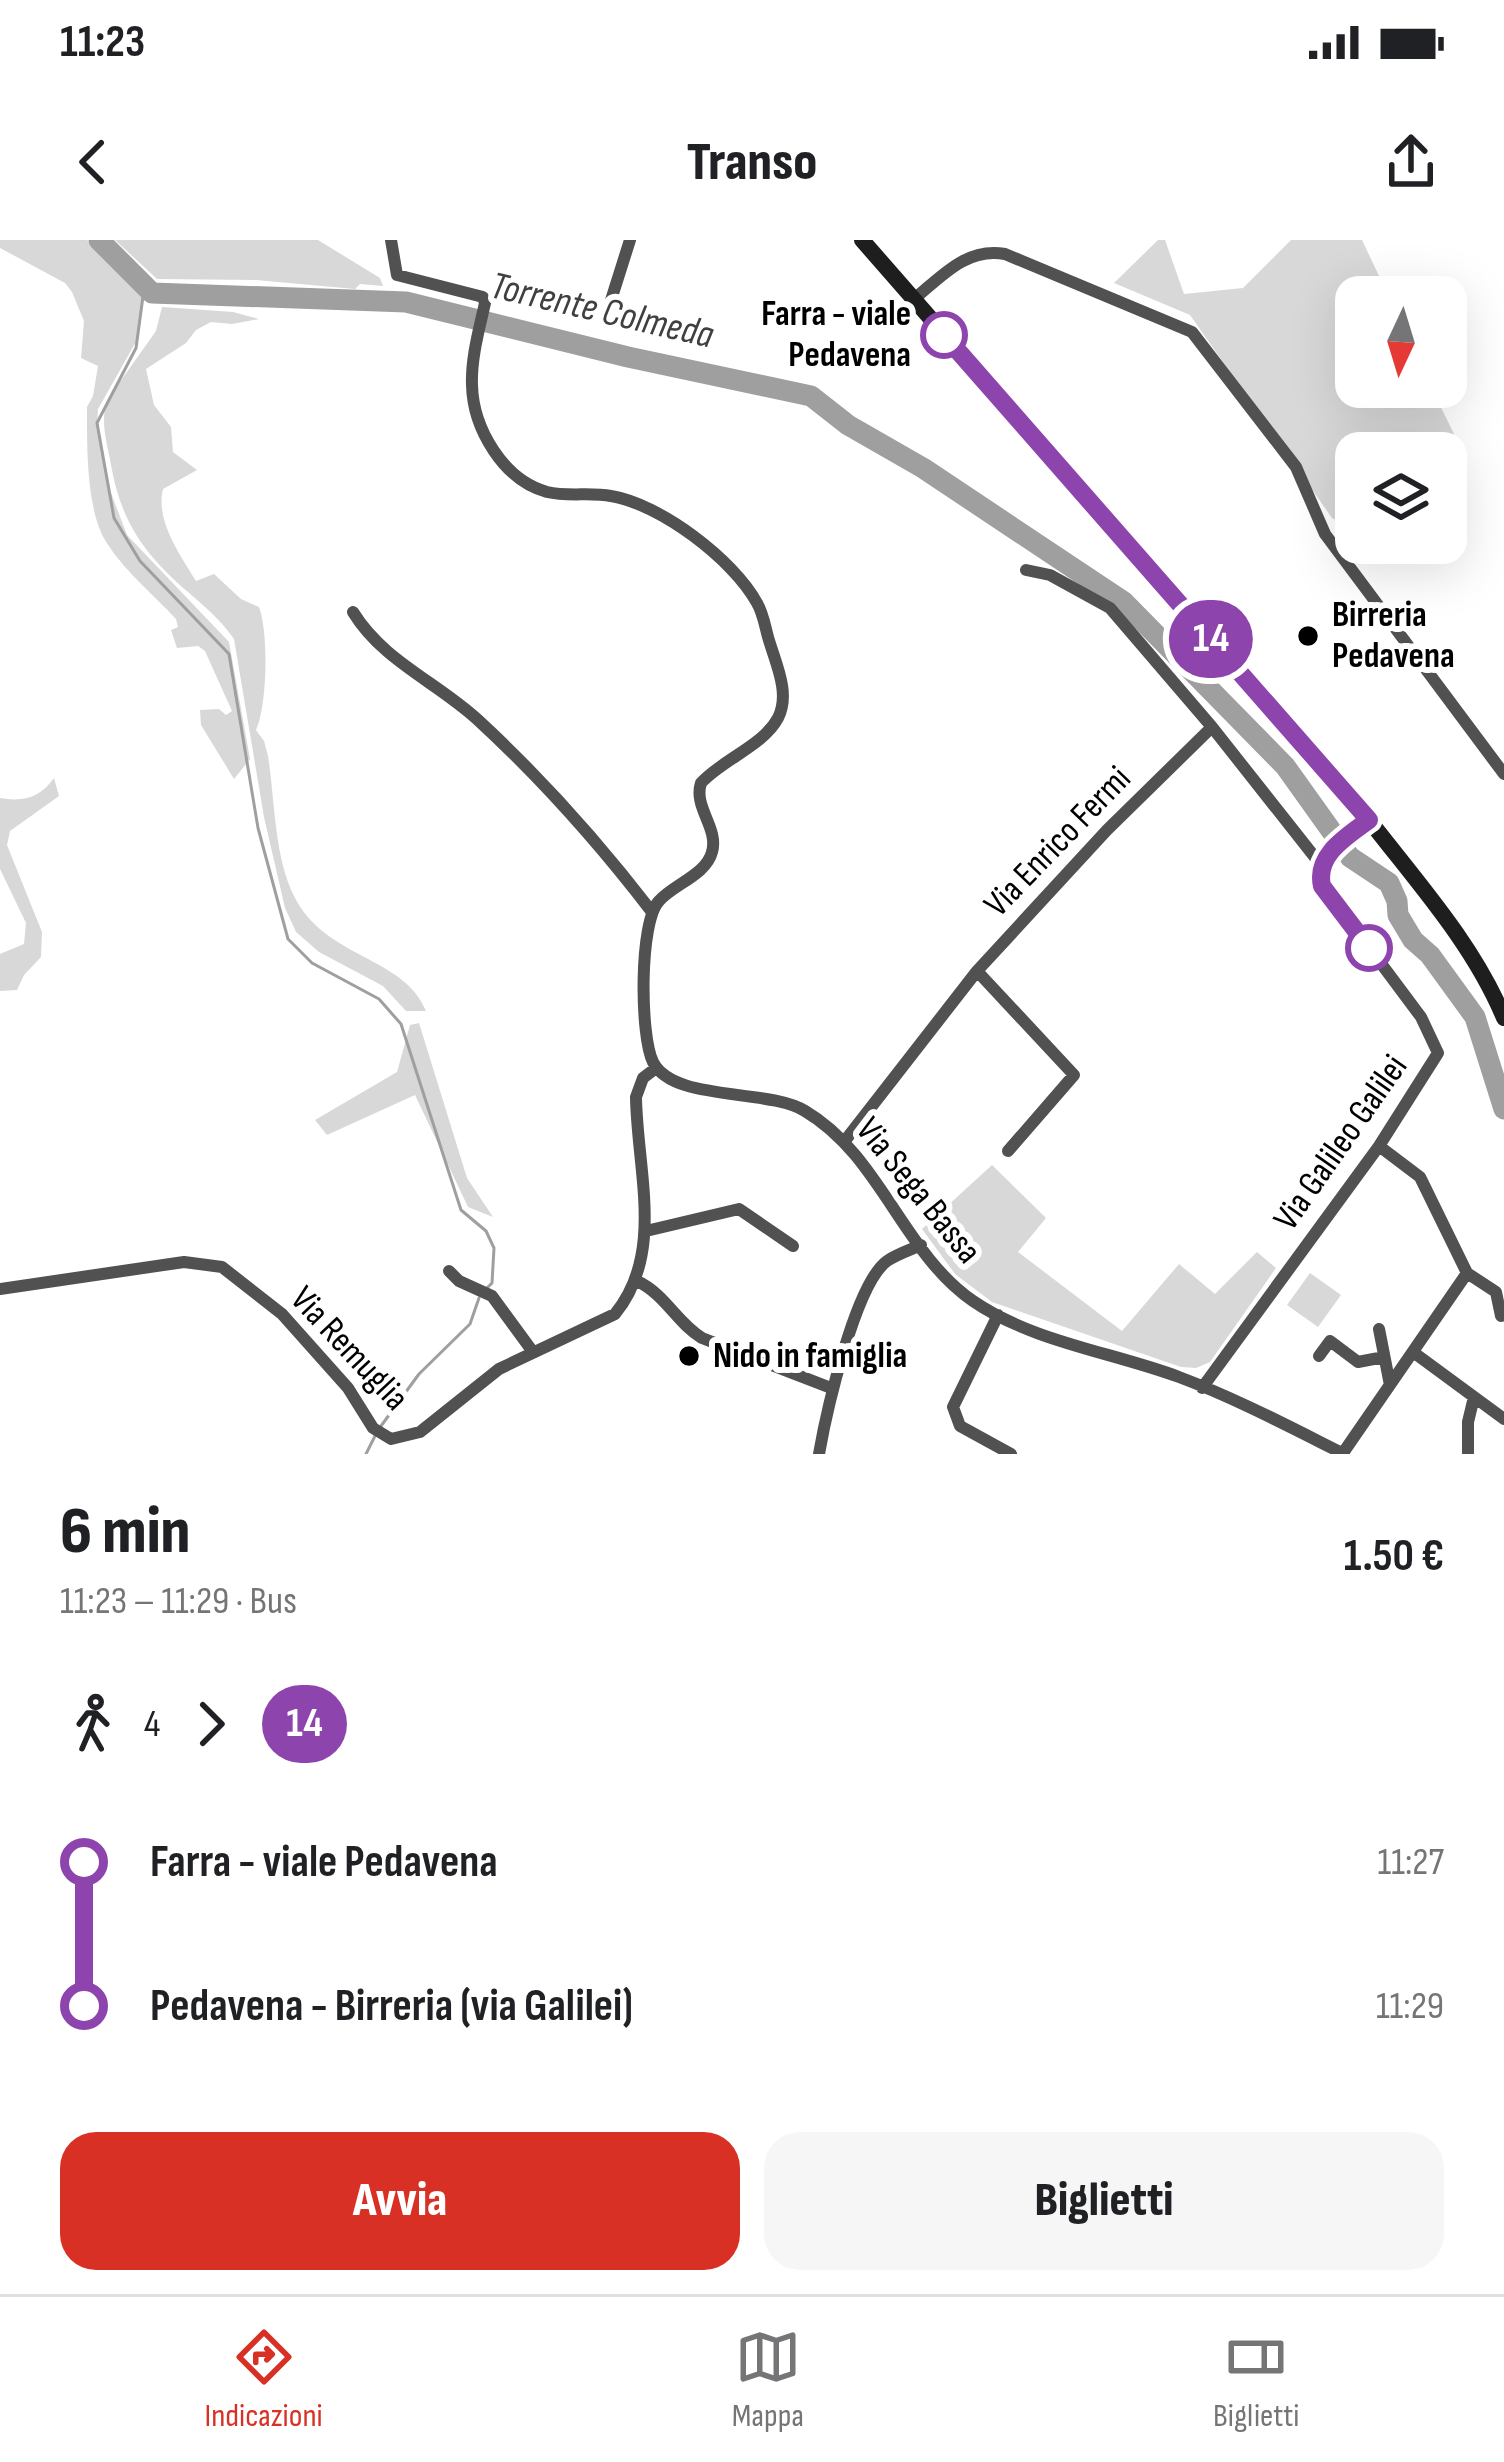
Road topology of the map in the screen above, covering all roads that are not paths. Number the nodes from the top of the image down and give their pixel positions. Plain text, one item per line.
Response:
1 (391, 240) edge
2 (629, 240) edge
3 (862, 240) edge
4 (990, 240) edge
5 (1005, 254) junction
6 (914, 300) junction
7 (606, 316) dead end
8 (1026, 570) dead end
9 (353, 612) dead end
10 (1212, 727) junction
11 (1504, 774) edge
12 (1362, 825) junction
13 (1323, 861) junction
14 (652, 912) junction
15 (977, 971) junction
16 (1504, 1018) edge
17 (656, 1068) junction
18 (844, 1142) junction
19 (1379, 1146) junction
20 (1008, 1151) dead end
21 (646, 1231) junction
22 (921, 1245) junction
23 (793, 1246) dead end
24 (449, 1271) dead end
25 (1466, 1273) junction
26 (637, 1281) junction
27 (0, 1289) edge
28 (998, 1315) junction
29 (1501, 1316) dead end
30 (1379, 1329) dead end
31 (532, 1352) junction
32 (1412, 1352) junction
33 (1319, 1356) dead end
34 (1384, 1358) junction
35 (1390, 1385) junction
36 (831, 1388) junction
37 (1202, 1388) junction
38 (1474, 1397) junction
39 (1504, 1419) edge
40 (818, 1454) edge
41 (1011, 1454) edge
42 (1344, 1454) edge
43 (1468, 1454) edge

1 - 14 street
2 - 7 street
3 - 6 main road
4 - 5 street
5 - 6 street
5 - 11 street
6 - 12 main road
8 - 10 street
9 - 14 street
10 - 13 street
10 - 15 street, Via Enrico Fermi
12 - 13 street
12 - 16 main road
13 - 19 street, Via Galileo Galilei
14 - 17 street
15 - 18 street, Via Enrico Fermi
15 - 20 street
17 - 18 street, Via Sega Bassa
17 - 21 street
18 - 22 street, Via Sega Bassa
19 - 25 street
19 - 37 street, Via Galileo Galilei
21 - 23 street
21 - 26 street
22 - 28 street, Via Sega Bassa
22 - 36 street
24 - 31 street
25 - 29 street
25 - 32 street
26 - 31 street, Via Remuglia
26 - 36 street
27 - 31 street, Via Remuglia
28 - 37 street, Via Sega Bassa
28 - 41 street
30 - 34 street
32 - 35 street
32 - 38 street
33 - 34 street
34 - 35 street
35 - 42 street
36 - 40 street
37 - 42 street, Via Sega Bassa
38 - 39 street
38 - 43 street

